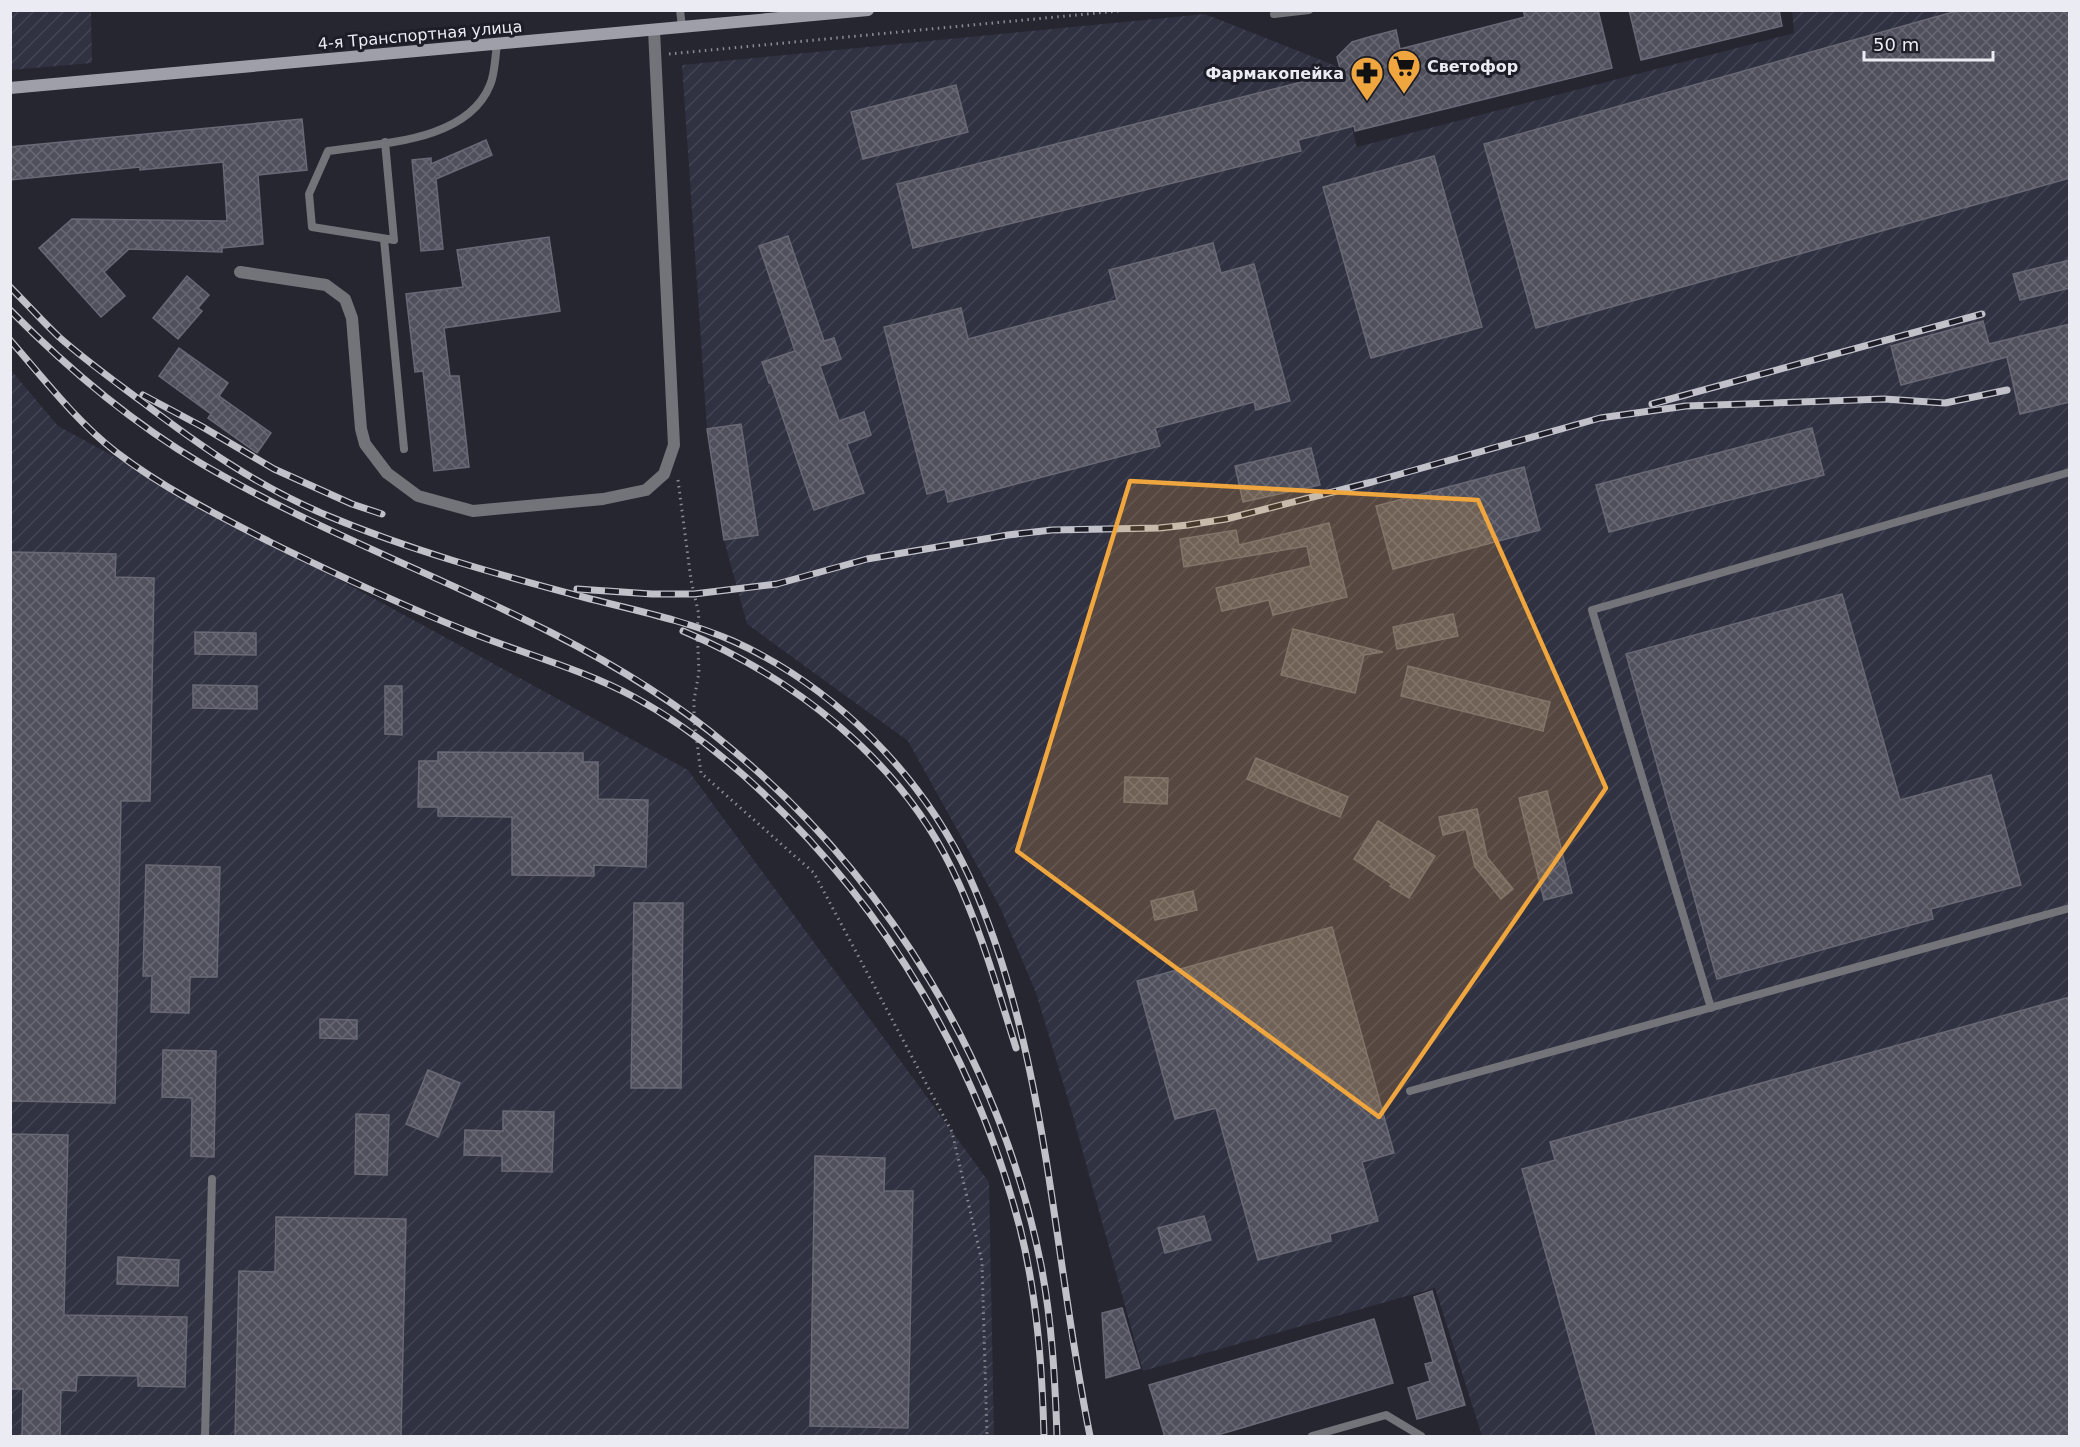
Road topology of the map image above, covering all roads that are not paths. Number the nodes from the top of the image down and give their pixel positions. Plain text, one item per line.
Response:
1 (680, 10) edge
2 (868, 10) edge
3 (1309, 10) edge
4 (1274, 14) dead end
5 (765, 15) edge
6 (682, 27) junction
7 (654, 30) junction
8 (497, 45) junction
9 (10, 88) edge
10 (385, 142) junction
11 (384, 239) junction
12 (240, 272) dead end
13 (404, 449) dead end
14 (2070, 472) edge
15 (2070, 908) edge
16 (1711, 1008) junction
17 (1410, 1092) dead end
18 (212, 1179) dead end
19 (205, 1437) edge
20 (1312, 1437) edge
21 (1421, 1437) edge

1 - 6 lane
2 - 5 main road, 4-я Транспортная улица
3 - 4 lane
5 - 6 main road, 4-я Транспортная улица
6 - 7 main road, 4-я Транспортная улица
7 - 8 main road, 4-я Транспортная улица
7 - 12 street
8 - 9 main road, 4-я Транспортная улица
8 - 10 lane
10 - 11 lane
10 - 11 lane
11 - 13 lane
14 - 16 lane
15 - 16 lane
16 - 17 lane
18 - 19 lane
20 - 21 lane

